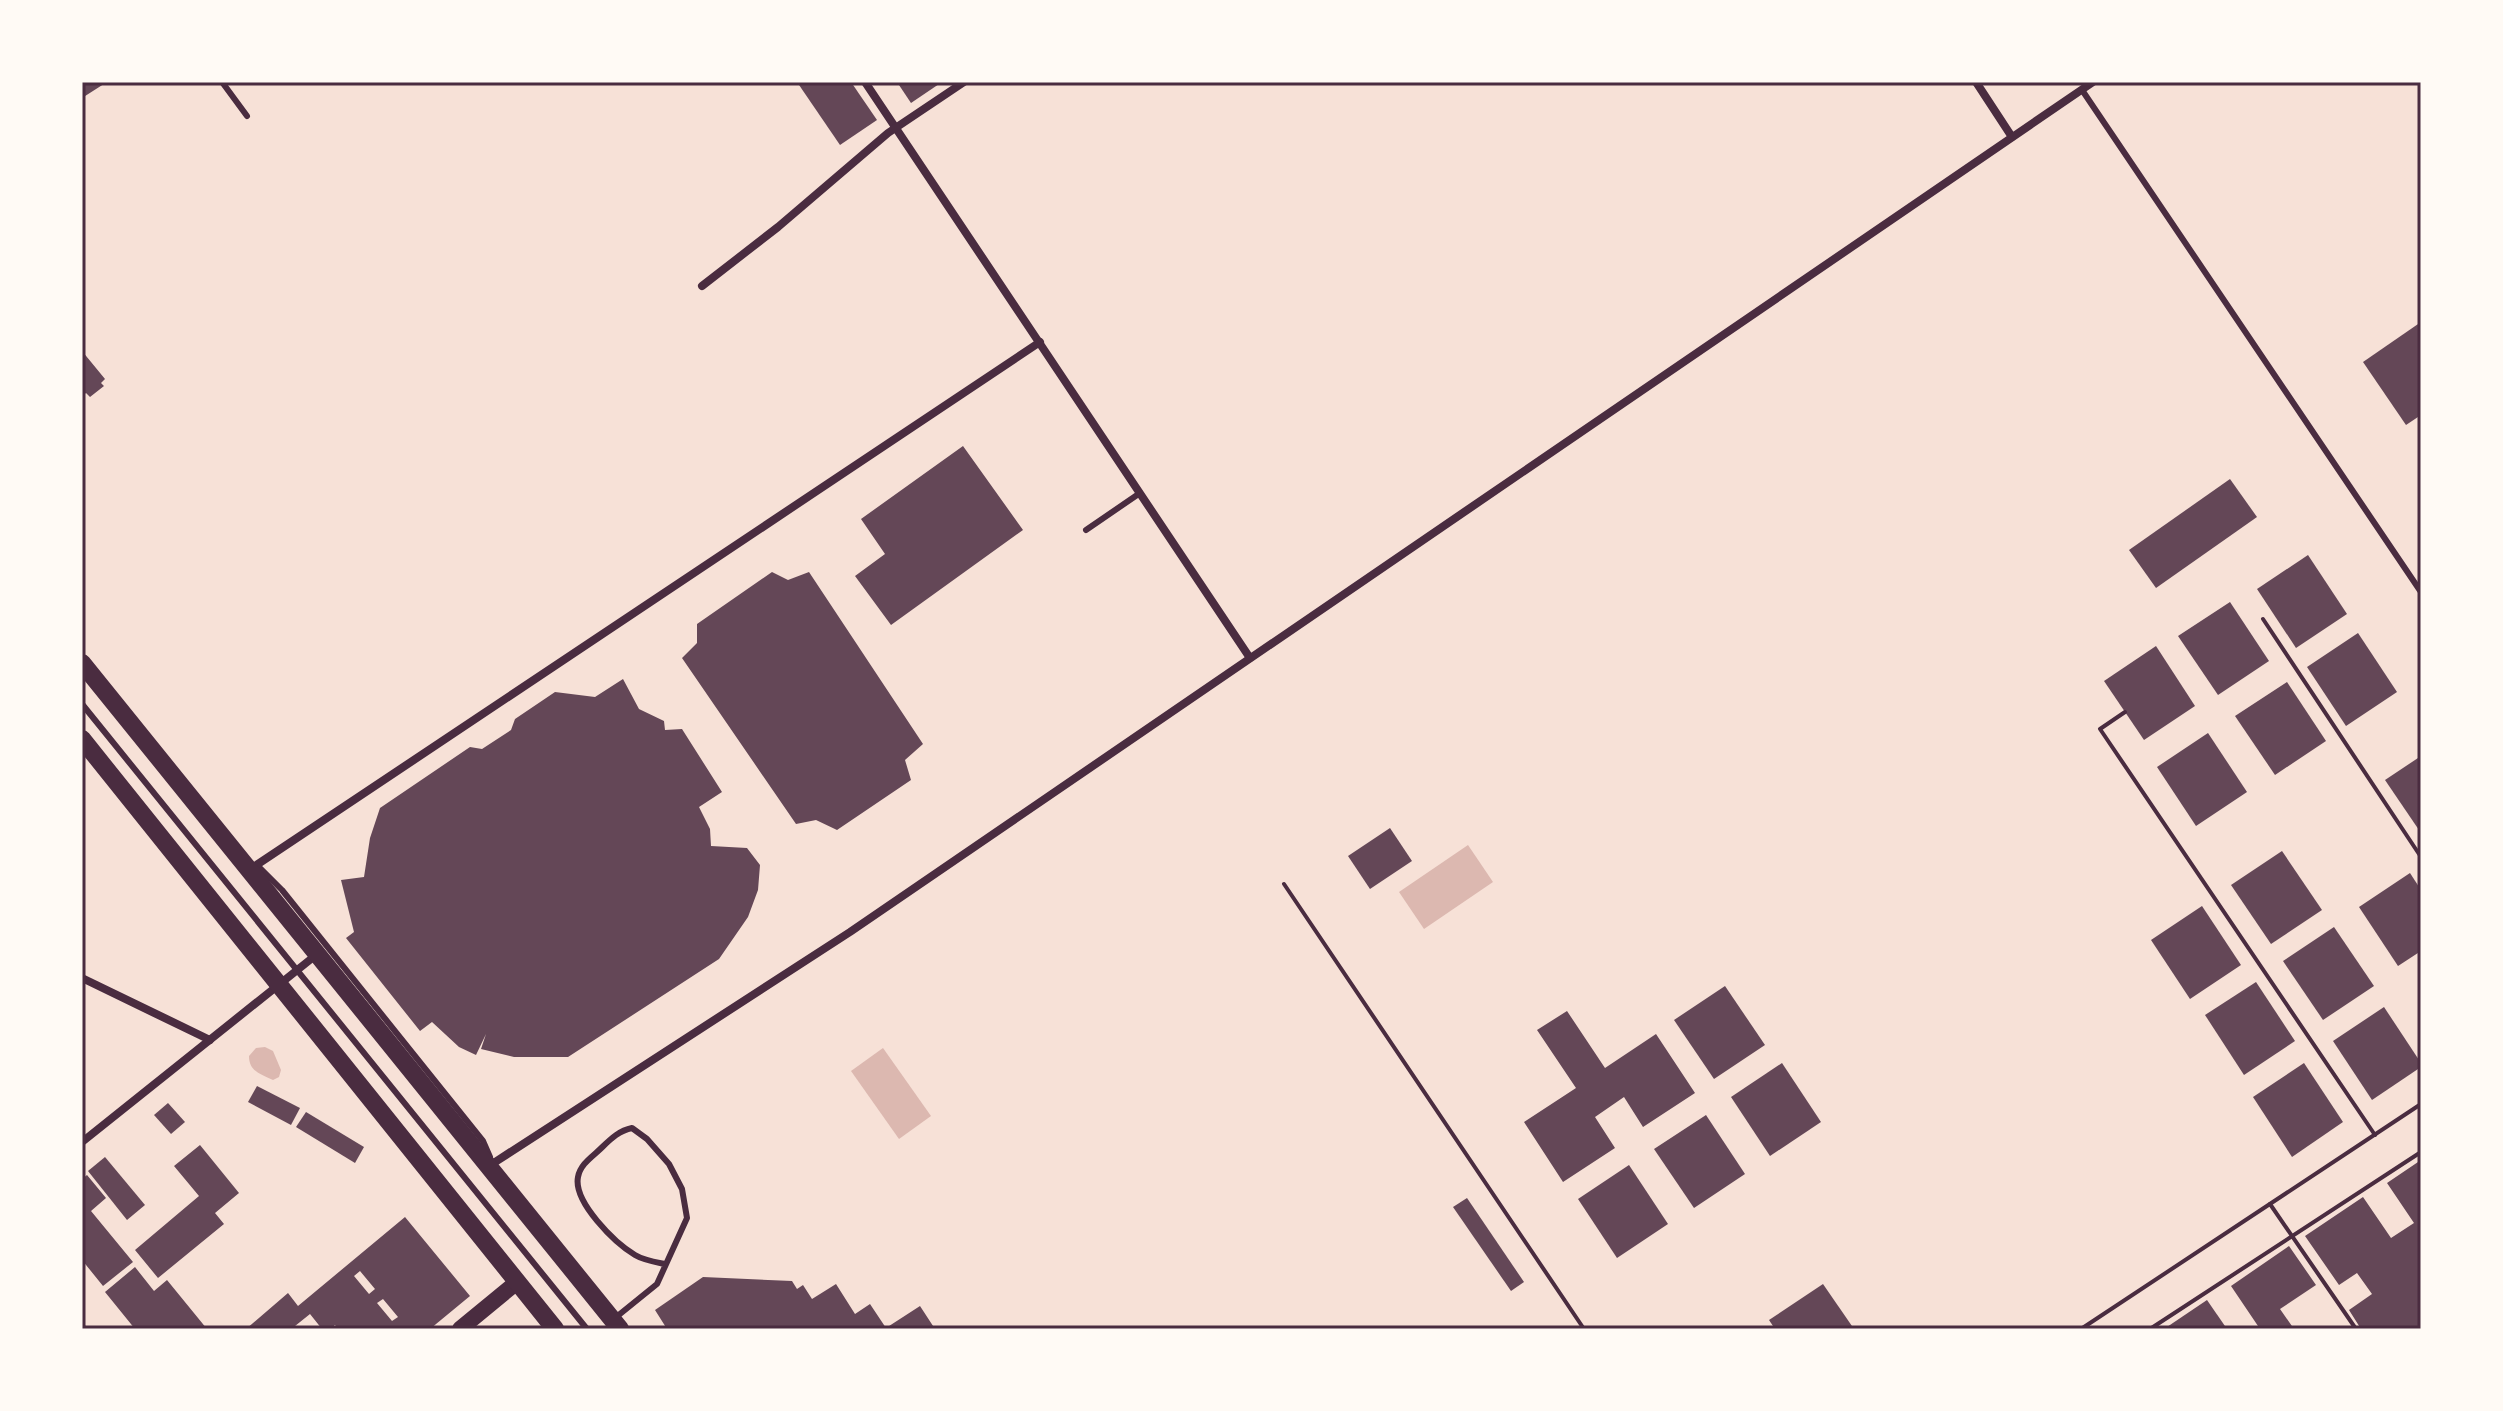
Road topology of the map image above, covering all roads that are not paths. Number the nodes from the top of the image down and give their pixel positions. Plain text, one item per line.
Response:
1 (222, 82) edge
2 (865, 82) edge
3 (964, 82) edge
4 (1976, 82) edge
5 (2093, 82) edge
6 (2082, 90) junction
7 (247, 116) dead end
8 (896, 128) junction
9 (2012, 137) junction
10 (702, 286) dead end
11 (1040, 342) junction
12 (1140, 493) junction
13 (1086, 530) dead end
14 (2421, 592) edge
15 (1250, 658) junction
16 (82, 663) edge
17 (82, 704) edge
18 (82, 739) edge
19 (253, 868) junction
20 (317, 955) junction
21 (298, 970) junction
22 (82, 978) edge
23 (279, 985) junction
24 (210, 1040) junction
25 (82, 1142) edge
26 (490, 1165) junction
27 (665, 1264) junction
28 (517, 1282) junction
29 (616, 1325) edge
30 (460, 1329) edge
31 (555, 1329) edge
32 (587, 1329) edge

1 - 7 lane
2 - 8 street
3 - 8 street
4 - 9 street
5 - 6 street
6 - 9 street
6 - 14 lane
8 - 10 street
8 - 11 street
9 - 15 street
11 - 12 street
11 - 19 street
12 - 13 lane
12 - 15 street
15 - 26 street
16 - 19 main road
17 - 21 lane
18 - 23 main road
19 - 20 main road
19 - 26 lane
20 - 21 street
20 - 26 main road
21 - 23 street
21 - 32 lane
22 - 24 street
23 - 24 street
23 - 28 main road
24 - 25 street
26 - 29 main road
27 - 27 lane
27 - 29 lane
28 - 30 main road
28 - 31 main road

